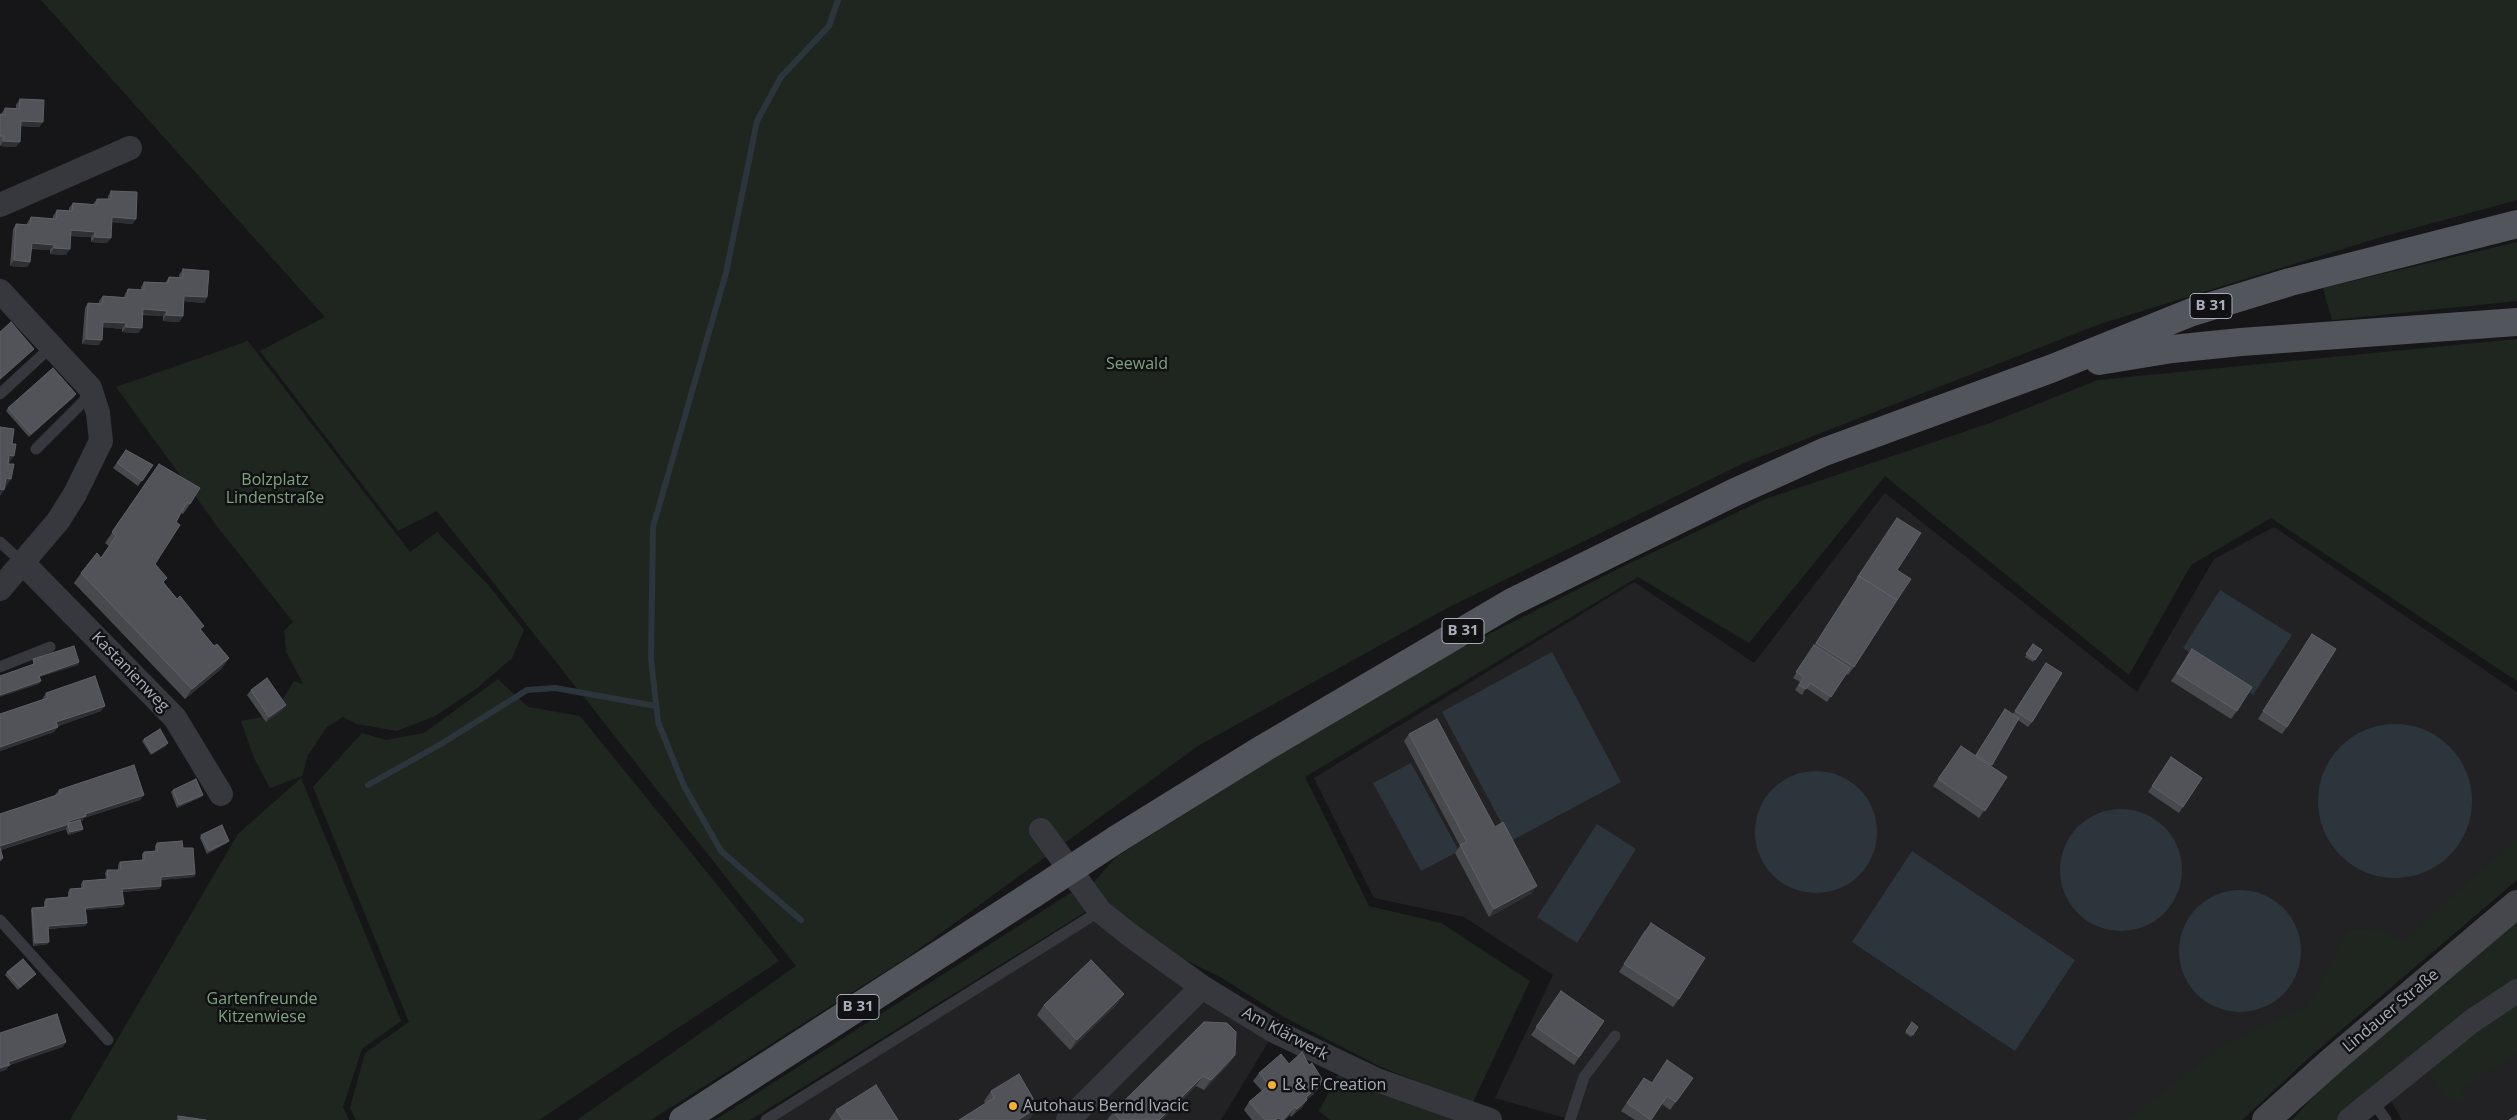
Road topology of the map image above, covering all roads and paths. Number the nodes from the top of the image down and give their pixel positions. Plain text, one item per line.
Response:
1 (130, 148) dead end
2 (0, 206) edge
3 (2517, 224) edge
4 (8, 305) edge
5 (2517, 322) edge
6 (52, 346) junction
7 (2053, 368) junction
8 (92, 393) junction
9 (0, 394) edge
10 (36, 449) dead end
11 (0, 542) edge
12 (23, 563) junction
13 (0, 589) edge
14 (50, 646) dead end
15 (0, 667) edge
16 (221, 794) dead end
17 (1041, 830) dead end
18 (2517, 904) edge
19 (1100, 910) junction
20 (0, 920) edge
21 (1202, 987) junction
22 (2517, 991) edge
23 (1615, 1036) dead end
24 (108, 1040) dead end
25 (2372, 1100) junction
26 (683, 1120) edge
27 (766, 1120) edge
28 (1068, 1120) edge
29 (1490, 1120) edge
30 (1570, 1120) edge
31 (2266, 1120) edge
32 (2349, 1120) edge
33 (2386, 1120) edge

1 - 2 street
3 - 7 main road, B 31
4 - 6 street
5 - 7 main road
6 - 8 street
6 - 9 lane
7 - 26 main road, B 31, bridge
8 - 10 lane
8 - 12 street
11 - 12 lane
12 - 13 street
12 - 16 street, Kastanienweg
14 - 15 lane
17 - 19 street, Am Klärwerk
18 - 31 main road, Lindauer Straße
19 - 21 street, Am Klärwerk
19 - 27 lane
20 - 24 lane
21 - 28 street
21 - 29 street, Am Klärwerk
22 - 25 street
23 - 30 lane
25 - 32 street
25 - 33 lane

